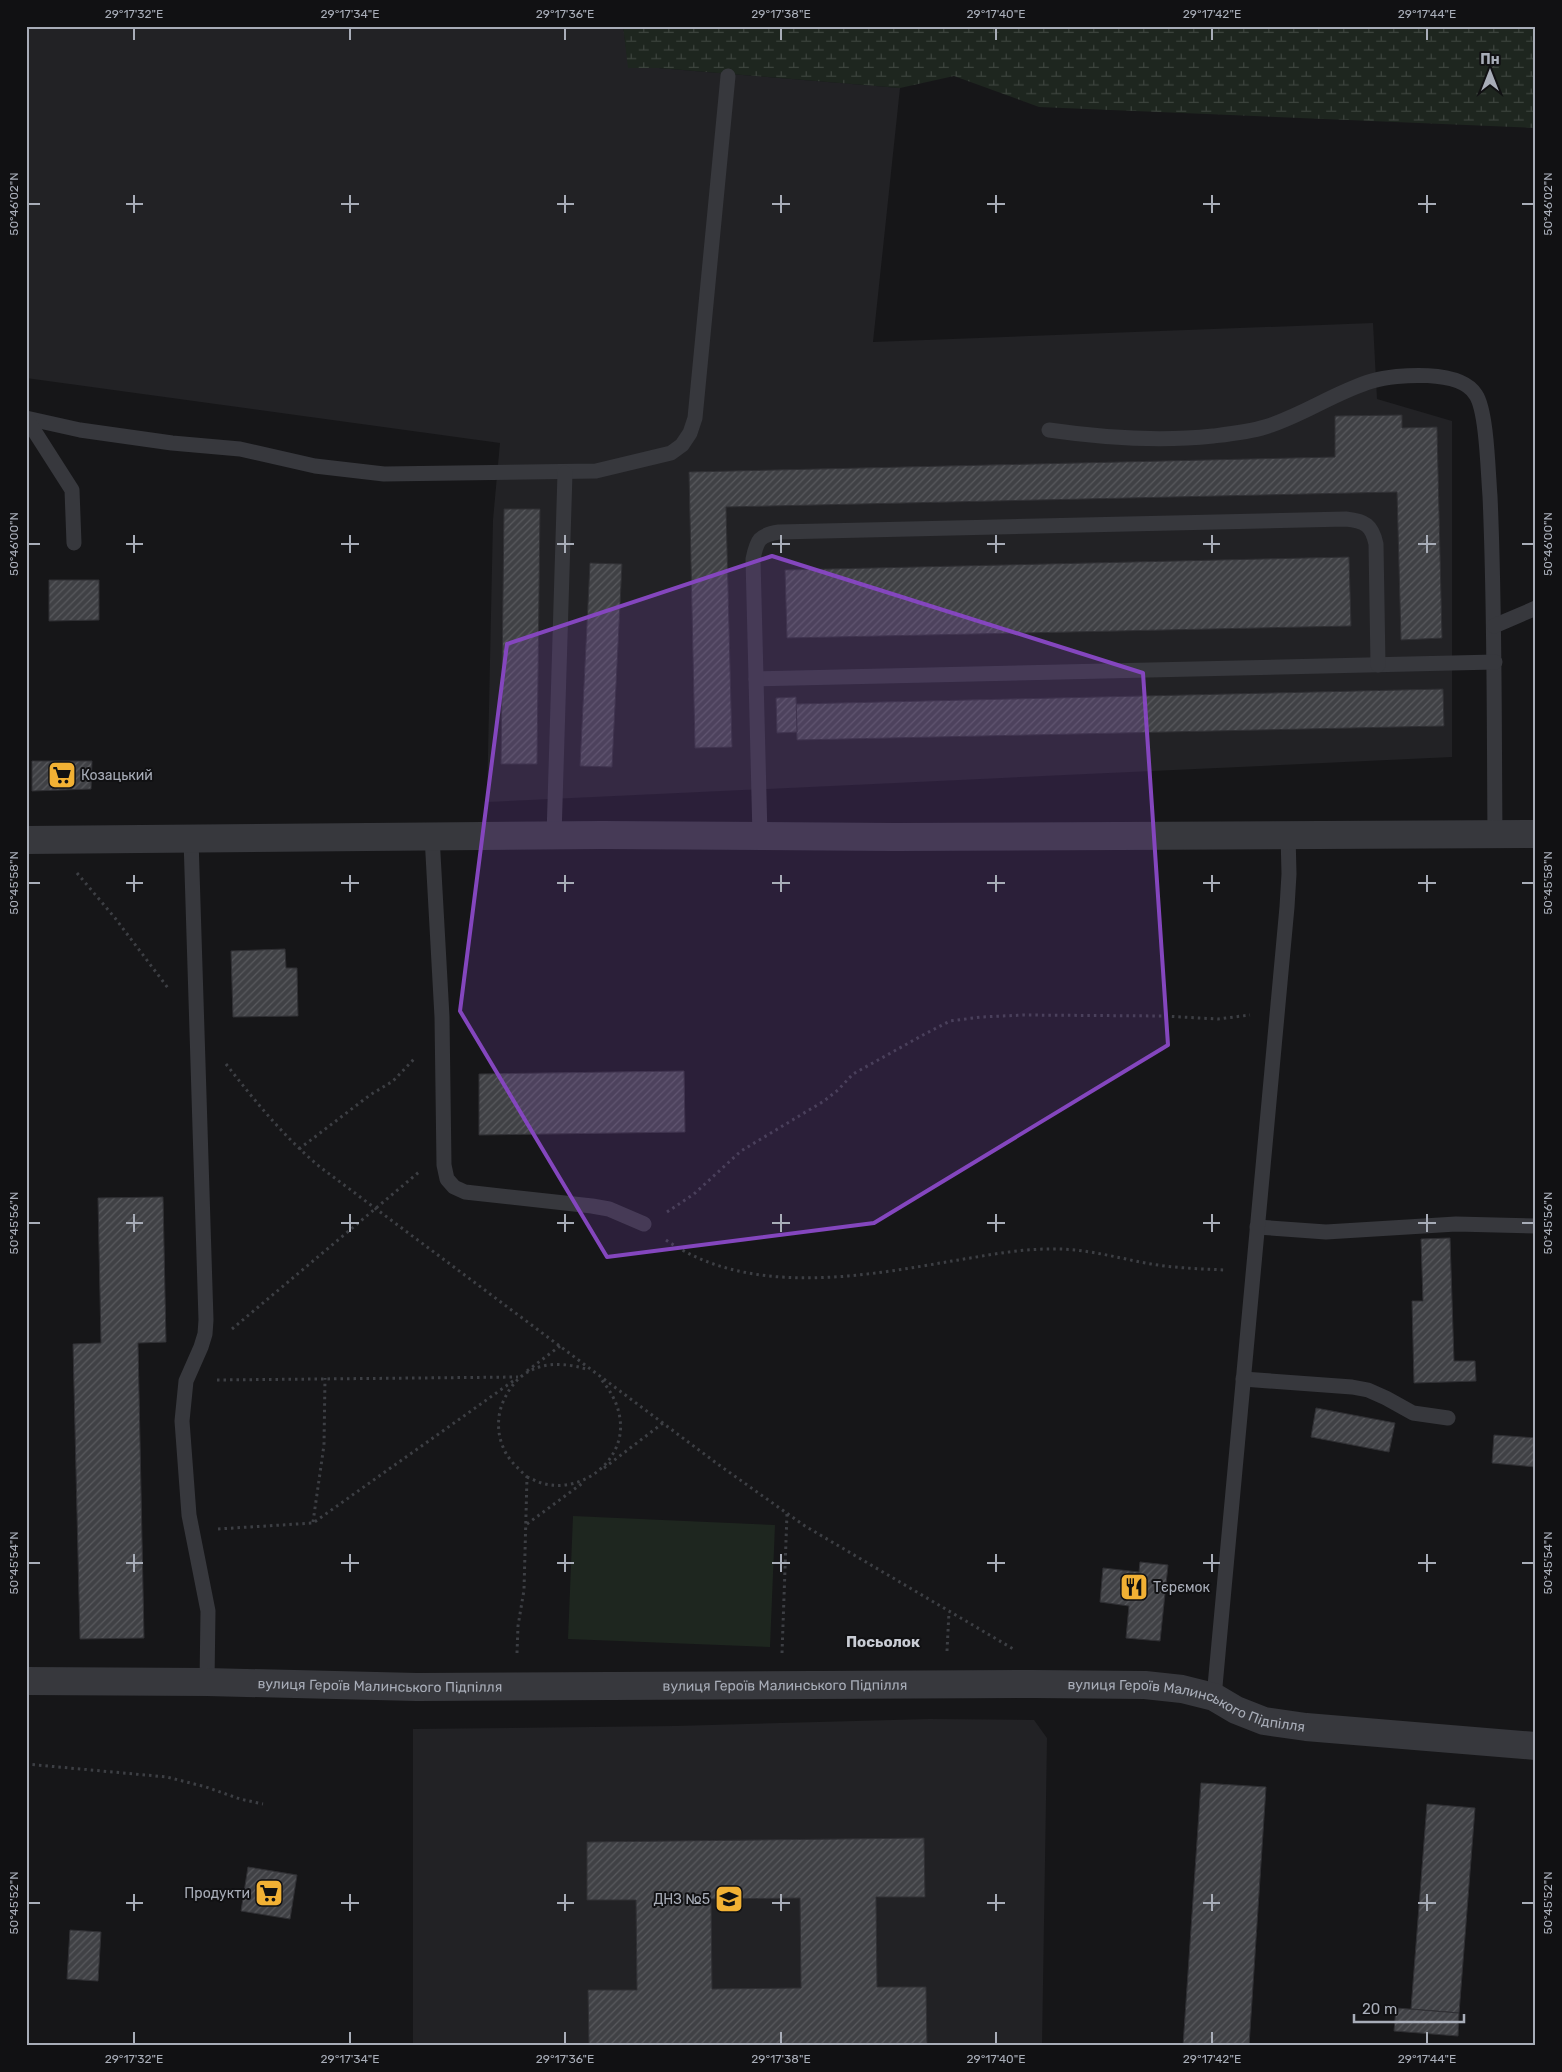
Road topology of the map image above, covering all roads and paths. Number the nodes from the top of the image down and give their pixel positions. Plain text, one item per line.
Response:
1 (728, 76) dead end
2 (26, 418) edge
3 (1049, 430) dead end
4 (565, 473) junction
5 (74, 543) dead end
6 (1536, 608) edge
7 (1494, 626) junction
8 (1495, 662) junction
9 (1378, 665) junction
10 (756, 679) junction
11 (1288, 834) junction
12 (1536, 834) edge
13 (1495, 835) junction
14 (432, 836) junction
15 (554, 836) junction
16 (760, 836) junction
17 (191, 839) junction
18 (37, 840) edge
19 (1277, 1008) junction
20 (197, 1026) junction
21 (442, 1033) junction
22 (299, 1149) junction
23 (443, 1152) junction
24 (376, 1208) junction
25 (644, 1224) junction
26 (1536, 1226) edge
27 (1257, 1227) junction
28 (1253, 1272) junction
29 (205, 1334) junction
30 (560, 1346) junction
31 (593, 1371) junction
32 (518, 1377) junction
33 (325, 1378) junction
34 (1243, 1379) junction
35 (186, 1381) junction
36 (1448, 1418) dead end
37 (663, 1424) junction
38 (599, 1471) junction
39 (527, 1477) junction
40 (787, 1513) junction
41 (313, 1522) junction
42 (526, 1524) junction
43 (192, 1531) junction
44 (949, 1612) junction
45 (26, 1681) edge
46 (207, 1682) junction
47 (1034, 1684) junction
48 (946, 1685) junction
49 (517, 1686) junction
50 (780, 1686) junction
51 (1214, 1698) junction
52 (1536, 1746) edge
53 (26, 1764) edge
54 (264, 1804) dead end

1 - 4 lane
2 - 4 lane
2 - 5 lane
3 - 7 lane
4 - 15 lane
6 - 7 lane
7 - 8 lane
8 - 9 lane
8 - 13 lane
9 - 10 lane
9 - 10 lane
10 - 16 lane
11 - 13 street
11 - 16 street
11 - 19 lane
12 - 13 street
14 - 15 street
14 - 17 street
14 - 21 lane
15 - 16 street
17 - 18 street
17 - 20 lane
18 - 20 path
19 - 25 path
19 - 27 lane
20 - 22 path
20 - 29 lane
21 - 22 path
21 - 23 lane
22 - 24 path
23 - 24 path
23 - 25 lane
24 - 29 path
24 - 30 path
25 - 28 path
26 - 27 lane
27 - 28 lane
28 - 34 lane
29 - 35 lane
30 - 31 path
30 - 32 path
31 - 32 path
31 - 37 path
31 - 38 path
32 - 33 path
32 - 39 path
32 - 41 path
33 - 35 path
33 - 41 path
34 - 36 lane
34 - 51 lane
35 - 43 lane
37 - 38 path
37 - 40 path
38 - 39 path
38 - 42 path
39 - 42 path
40 - 44 path
40 - 50 path
41 - 43 path
42 - 49 path
43 - 46 lane
44 - 47 path
44 - 48 path
45 - 46 street, вулиця Героїв Малинського Підпілля
46 - 49 street, вулиця Героїв Малинського Підпілля
47 - 48 street, вулиця Героїв Малинського Підпілля
47 - 51 street, вулиця Героїв Малинського Підпілля
48 - 50 street, вулиця Героїв Малинського Підпілля
49 - 50 street, вулиця Героїв Малинського Підпілля
51 - 52 street, вулиця Героїв Малинського Підпілля
53 - 54 path

